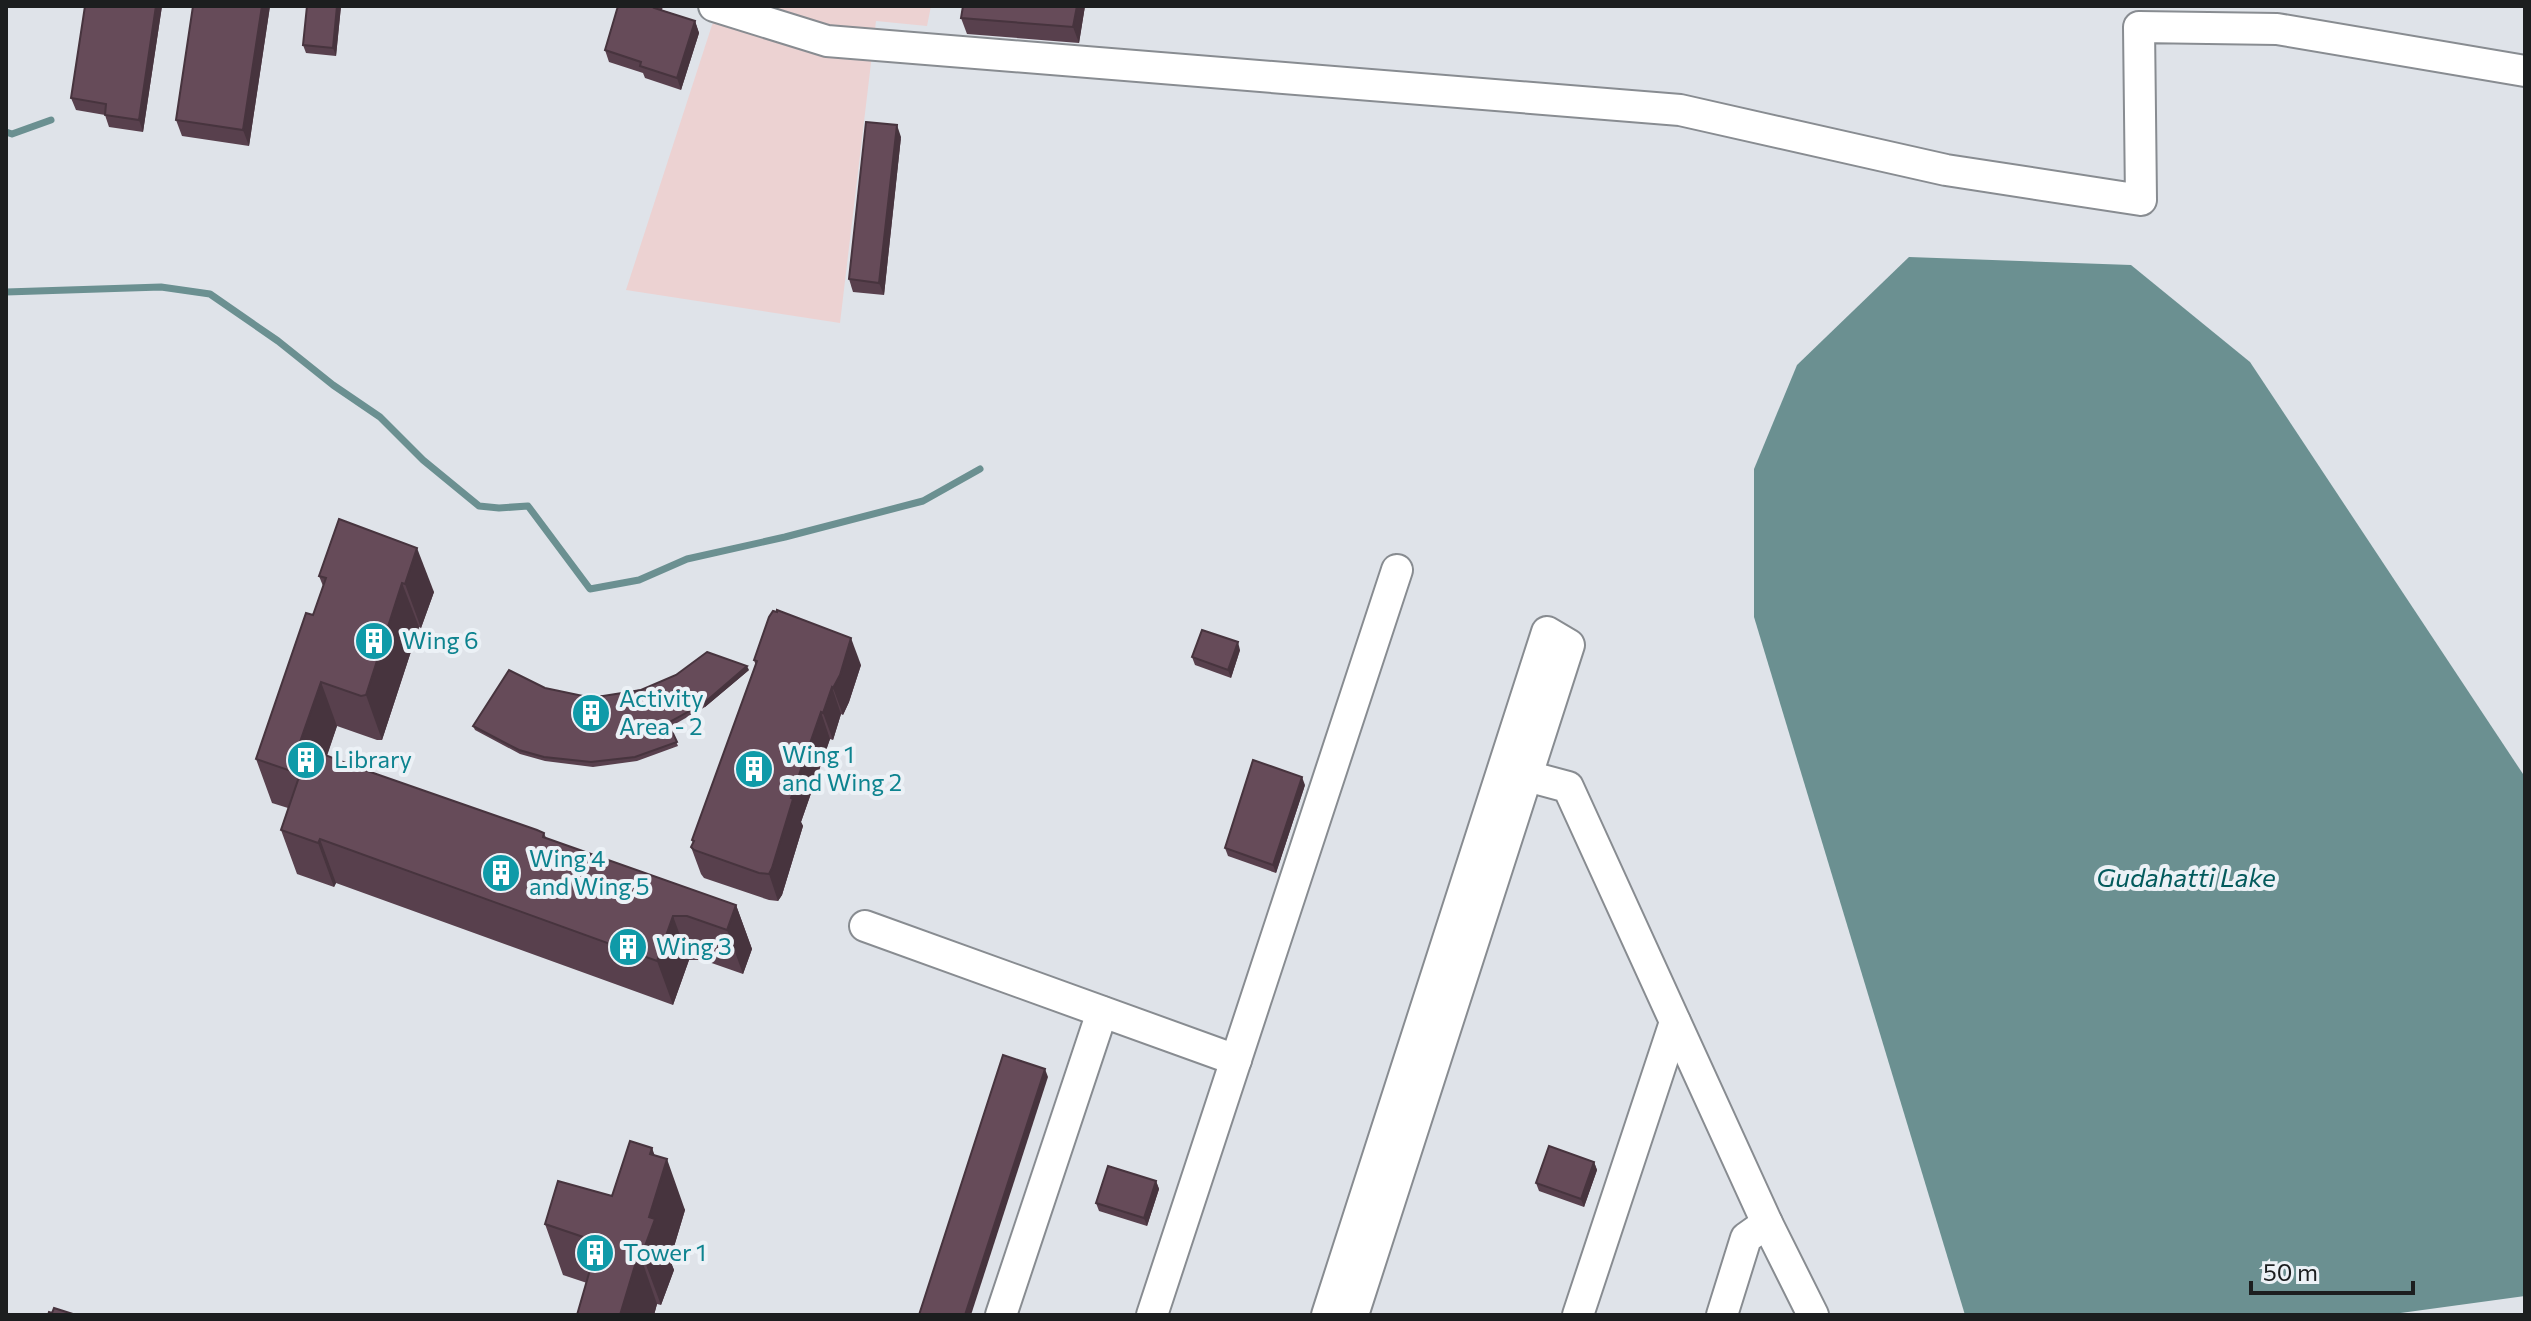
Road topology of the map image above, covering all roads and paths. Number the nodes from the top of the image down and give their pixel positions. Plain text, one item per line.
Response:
1 (714, 6) edge
2 (2525, 71) edge
3 (1397, 570) dead end
4 (1527, 776) junction
5 (865, 926) dead end
6 (1102, 1012) junction
7 (1675, 1022) junction
8 (1236, 1060) junction
9 (1767, 1223) junction
10 (1001, 1315) edge
11 (1152, 1315) edge
12 (1327, 1315) edge
13 (1353, 1315) edge
14 (1578, 1315) edge
15 (1722, 1315) edge
16 (1813, 1315) edge

1 - 2 street
3 - 8 street
4 - 7 street
4 - 12 street
4 - 13 street
5 - 6 street
6 - 8 street
6 - 10 street
7 - 9 street
7 - 14 street
8 - 11 street
9 - 15 street
9 - 16 street

